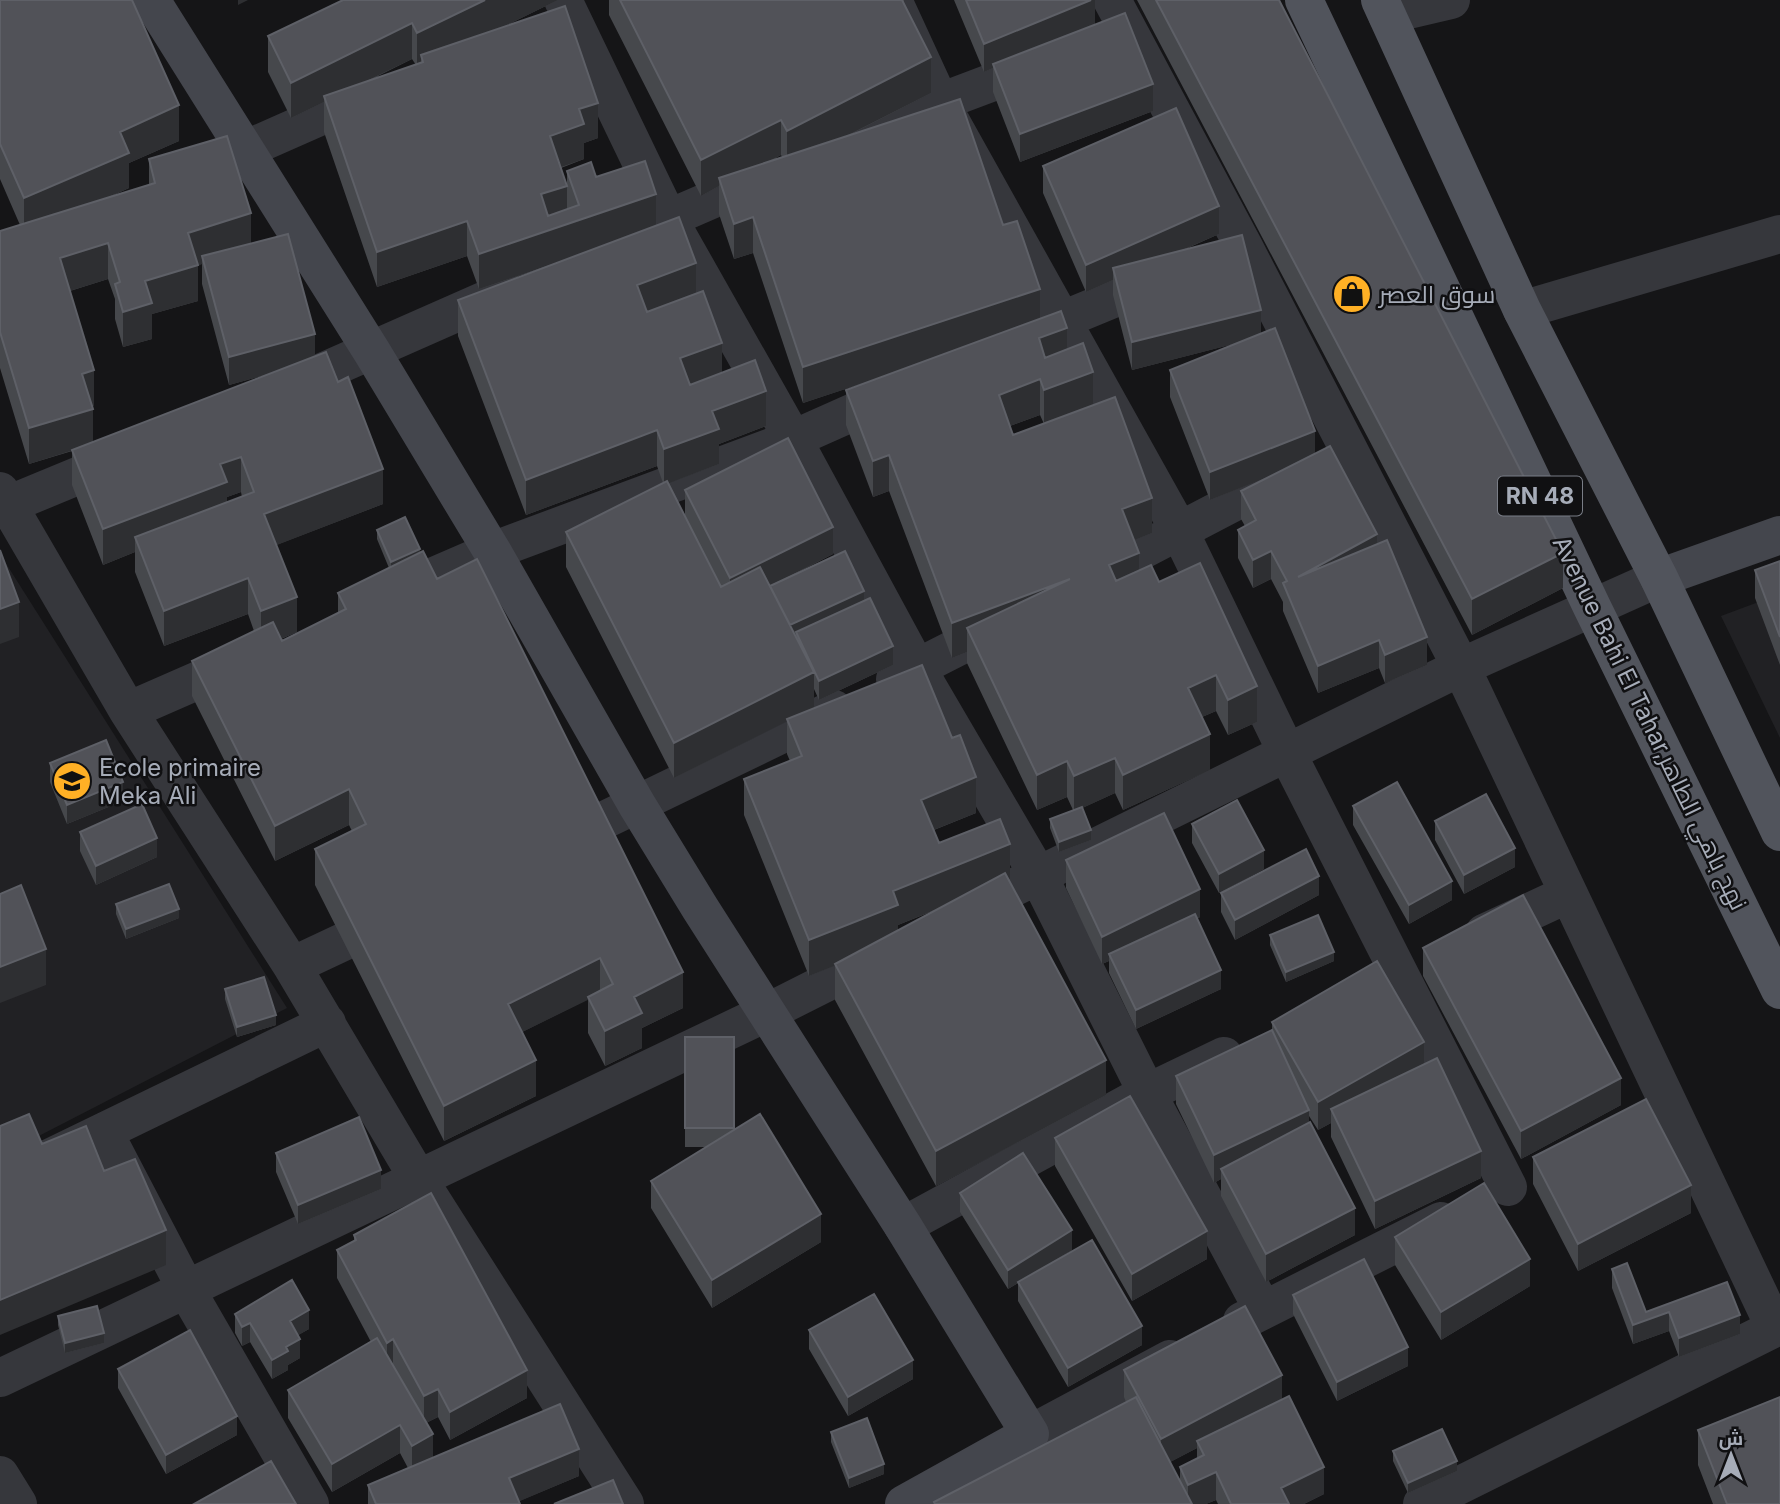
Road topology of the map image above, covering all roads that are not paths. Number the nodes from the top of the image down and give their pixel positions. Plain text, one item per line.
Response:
1 (151, 0) edge
2 (893, 0) edge
3 (1304, 0) edge
4 (1451, 0) edge
5 (570, 2) edge
6 (1383, 8) edge
7 (1121, 16) edge
8 (530, 23) edge
9 (405, 78) edge
10 (940, 102) junction
11 (244, 150) junction
12 (180, 178) edge
13 (668, 218) junction
14 (1780, 234) edge
15 (619, 240) edge
16 (1218, 257) junction
17 (532, 280) edge
18 (1522, 310) junction
19 (1062, 319) junction
20 (1001, 346) edge
21 (372, 352) junction
22 (928, 379) edge
23 (259, 400) edge
24 (793, 439) junction
25 (158, 442) edge
26 (1345, 445) junction
27 (3, 501) edge
28 (1179, 530) junction
29 (1780, 535) edge
30 (492, 551) junction
31 (1659, 578) junction
32 (1060, 593) edge
33 (1592, 607) junction
34 (354, 611) edge
35 (1024, 612) edge
36 (266, 650) edge
37 (1461, 667) junction
38 (917, 668) junction
39 (128, 710) junction
40 (1287, 753) junction
41 (637, 805) junction
42 (1780, 832) edge
43 (526, 857) edge
44 (1038, 875) junction
45 (1568, 894) junction
46 (428, 903) edge
47 (292, 966) junction
48 (1386, 979) junction
49 (1780, 990) edge
50 (766, 1013) junction
51 (327, 1023) junction
52 (1261, 1039) edge
53 (1147, 1093) junction
54 (104, 1132) junction
55 (419, 1180) junction
56 (0, 1182) edge
57 (903, 1226) junction
58 (186, 1289) junction
59 (1263, 1310) junction
60 (0, 1378) edge
61 (1030, 1434) junction
62 (0, 1475) edge
63 (18, 1504) edge
64 (310, 1504) edge
65 (625, 1504) edge
66 (904, 1504) edge
67 (1422, 1504) edge

1 - 11 street
2 - 10 street
3 - 33 main road, Avenue Bahi El Tahar,نهج باهي الطاهر / RN 48
4 - 6 street
5 - 8 street
5 - 13 street
6 - 18 main road, RN 48
7 - 10 street
7 - 16 street
9 - 11 street
10 - 13 street
10 - 19 street
11 - 12 street
11 - 21 street
13 - 15 street
13 - 24 street
14 - 18 street
16 - 19 street
16 - 26 street
17 - 21 street
18 - 31 main road, RN 48
19 - 20 street
19 - 28 street
21 - 23 street
21 - 30 street
22 - 24 street
24 - 30 street
24 - 38 street
25 - 27 street
26 - 28 street
26 - 37 street
27 - 39 street
28 - 32 street
28 - 40 street
29 - 31 street
30 - 34 street
30 - 41 street
31 - 33 street
31 - 42 main road, RN 48
33 - 37 street
33 - 49 main road, Avenue Bahi El Tahar,نهج باهي الطاهر / RN 48
35 - 38 street
36 - 39 street
37 - 40 street
37 - 45 street
38 - 41 street
38 - 44 street
39 - 47 street
40 - 44 street
40 - 48 street
41 - 43 street
41 - 50 street
44 - 50 street
44 - 53 street
45 - 48 street
45 - 67 street
46 - 47 street
47 - 51 street
48 - 59 street
50 - 55 street
50 - 57 street
51 - 54 street
51 - 55 street
52 - 53 street
53 - 57 street
53 - 59 street
54 - 56 street
54 - 58 street
55 - 58 street
55 - 65 street
57 - 61 street
58 - 60 street
58 - 64 street
59 - 61 street
61 - 66 street
62 - 63 street

